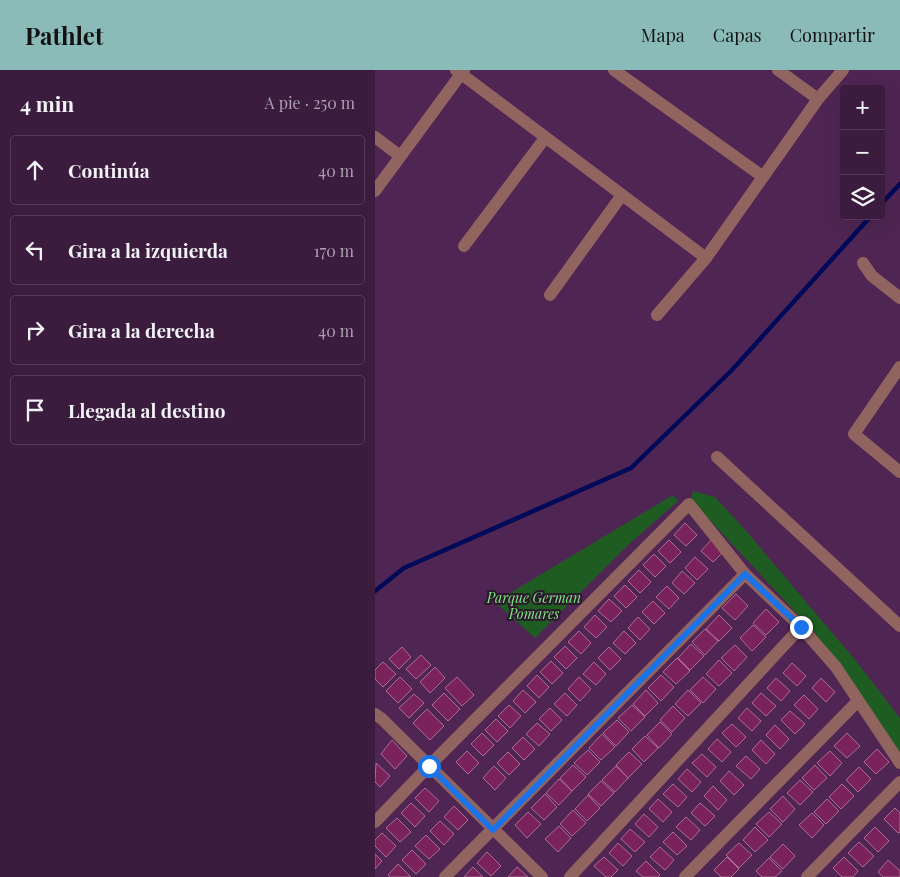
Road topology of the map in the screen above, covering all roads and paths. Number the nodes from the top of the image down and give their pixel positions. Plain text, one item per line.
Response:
1 (614, 70) edge
2 (778, 70) edge
3 (843, 70) edge
4 (460, 71) edge
5 (818, 99) junction
6 (375, 137) edge
7 (545, 138) junction
8 (400, 156) junction
9 (762, 176) junction
10 (375, 191) edge
11 (622, 195) junction
12 (464, 246) dead end
13 (706, 258) junction
14 (863, 263) dead end
15 (550, 295) dead end
16 (900, 298) edge
17 (657, 314) dead end
18 (900, 367) edge
19 (717, 457) dead end
20 (900, 472) edge
21 (745, 574) junction
22 (900, 626) edge
23 (801, 627) junction
24 (858, 700) junction
25 (375, 714) edge
26 (900, 763) edge
27 (429, 766) junction
28 (900, 782) edge
29 (375, 822) edge
30 (493, 830) junction
31 (445, 877) edge
32 (542, 877) edge
33 (570, 877) edge
34 (685, 877) edge
35 (807, 877) edge

1 - 9 street
2 - 5 street
3 - 5 street
4 - 7 street
4 - 8 street
5 - 9 street
6 - 8 street
7 - 11 street
7 - 12 street
8 - 10 street
9 - 13 street
11 - 13 street
11 - 15 street
13 - 17 street
14 - 16 street
18 - 20 street
19 - 22 street
21 - 23 street
21 - 27 street
21 - 30 street
23 - 24 street
23 - 33 street
24 - 26 street
24 - 34 street
25 - 27 street
27 - 29 street
27 - 30 street
28 - 35 street
30 - 31 street
30 - 32 street

